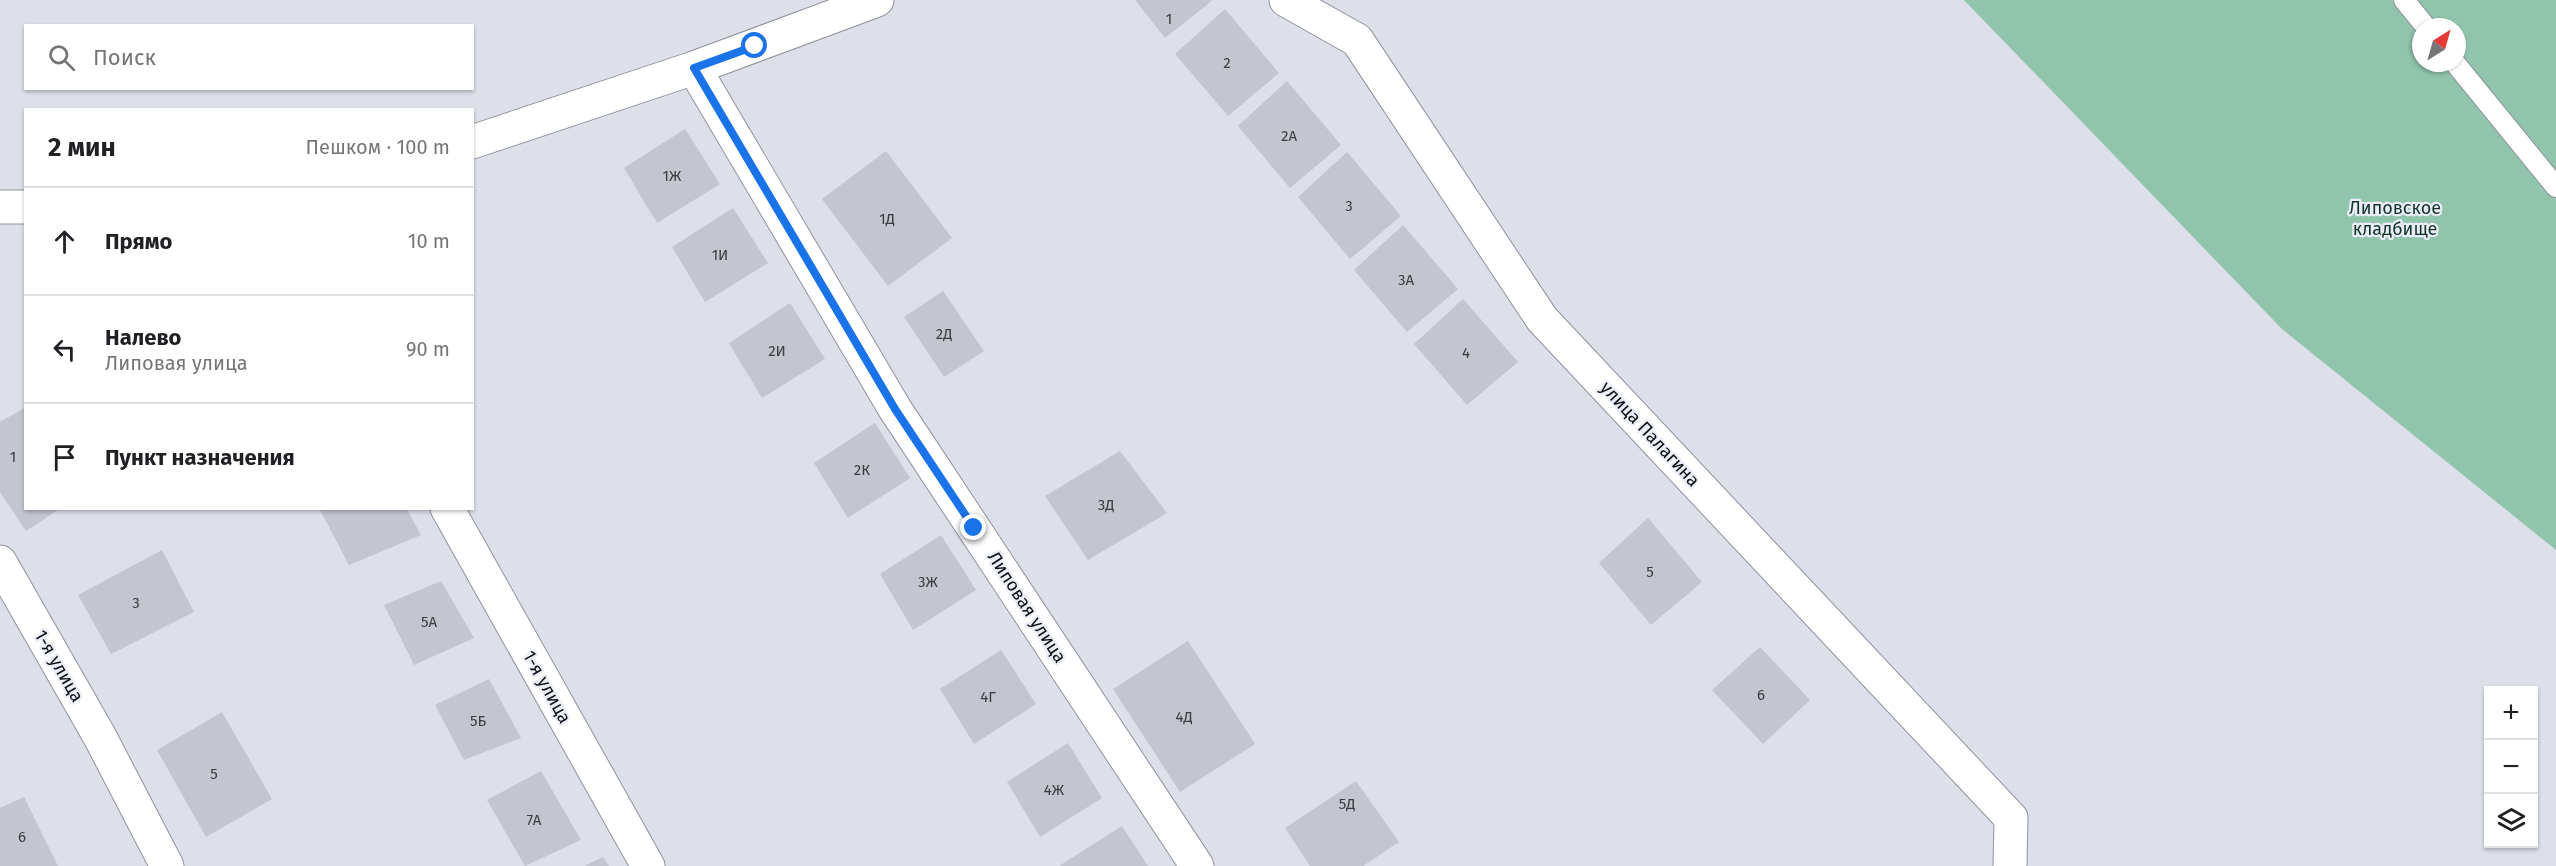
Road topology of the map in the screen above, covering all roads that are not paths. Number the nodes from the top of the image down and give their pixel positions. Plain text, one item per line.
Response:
1 (877, 0) edge
2 (1286, 0) edge
3 (2404, 0) edge
4 (2419, 18) edge
5 (694, 68) junction
6 (2462, 72) edge
7 (474, 140) edge
8 (2556, 187) edge
9 (0, 207) edge
10 (24, 207) edge
11 (448, 510) edge
12 (0, 562) edge
13 (167, 866) edge
14 (648, 866) edge
15 (1197, 866) edge
16 (2010, 866) edge

1 - 5 street
2 - 16 street, улица Палагина
3 - 4 lane
5 - 7 street
5 - 15 street, Липовая улица
6 - 8 lane
9 - 10 street
11 - 14 street, 1-я улица
12 - 13 street, 1-я улица

